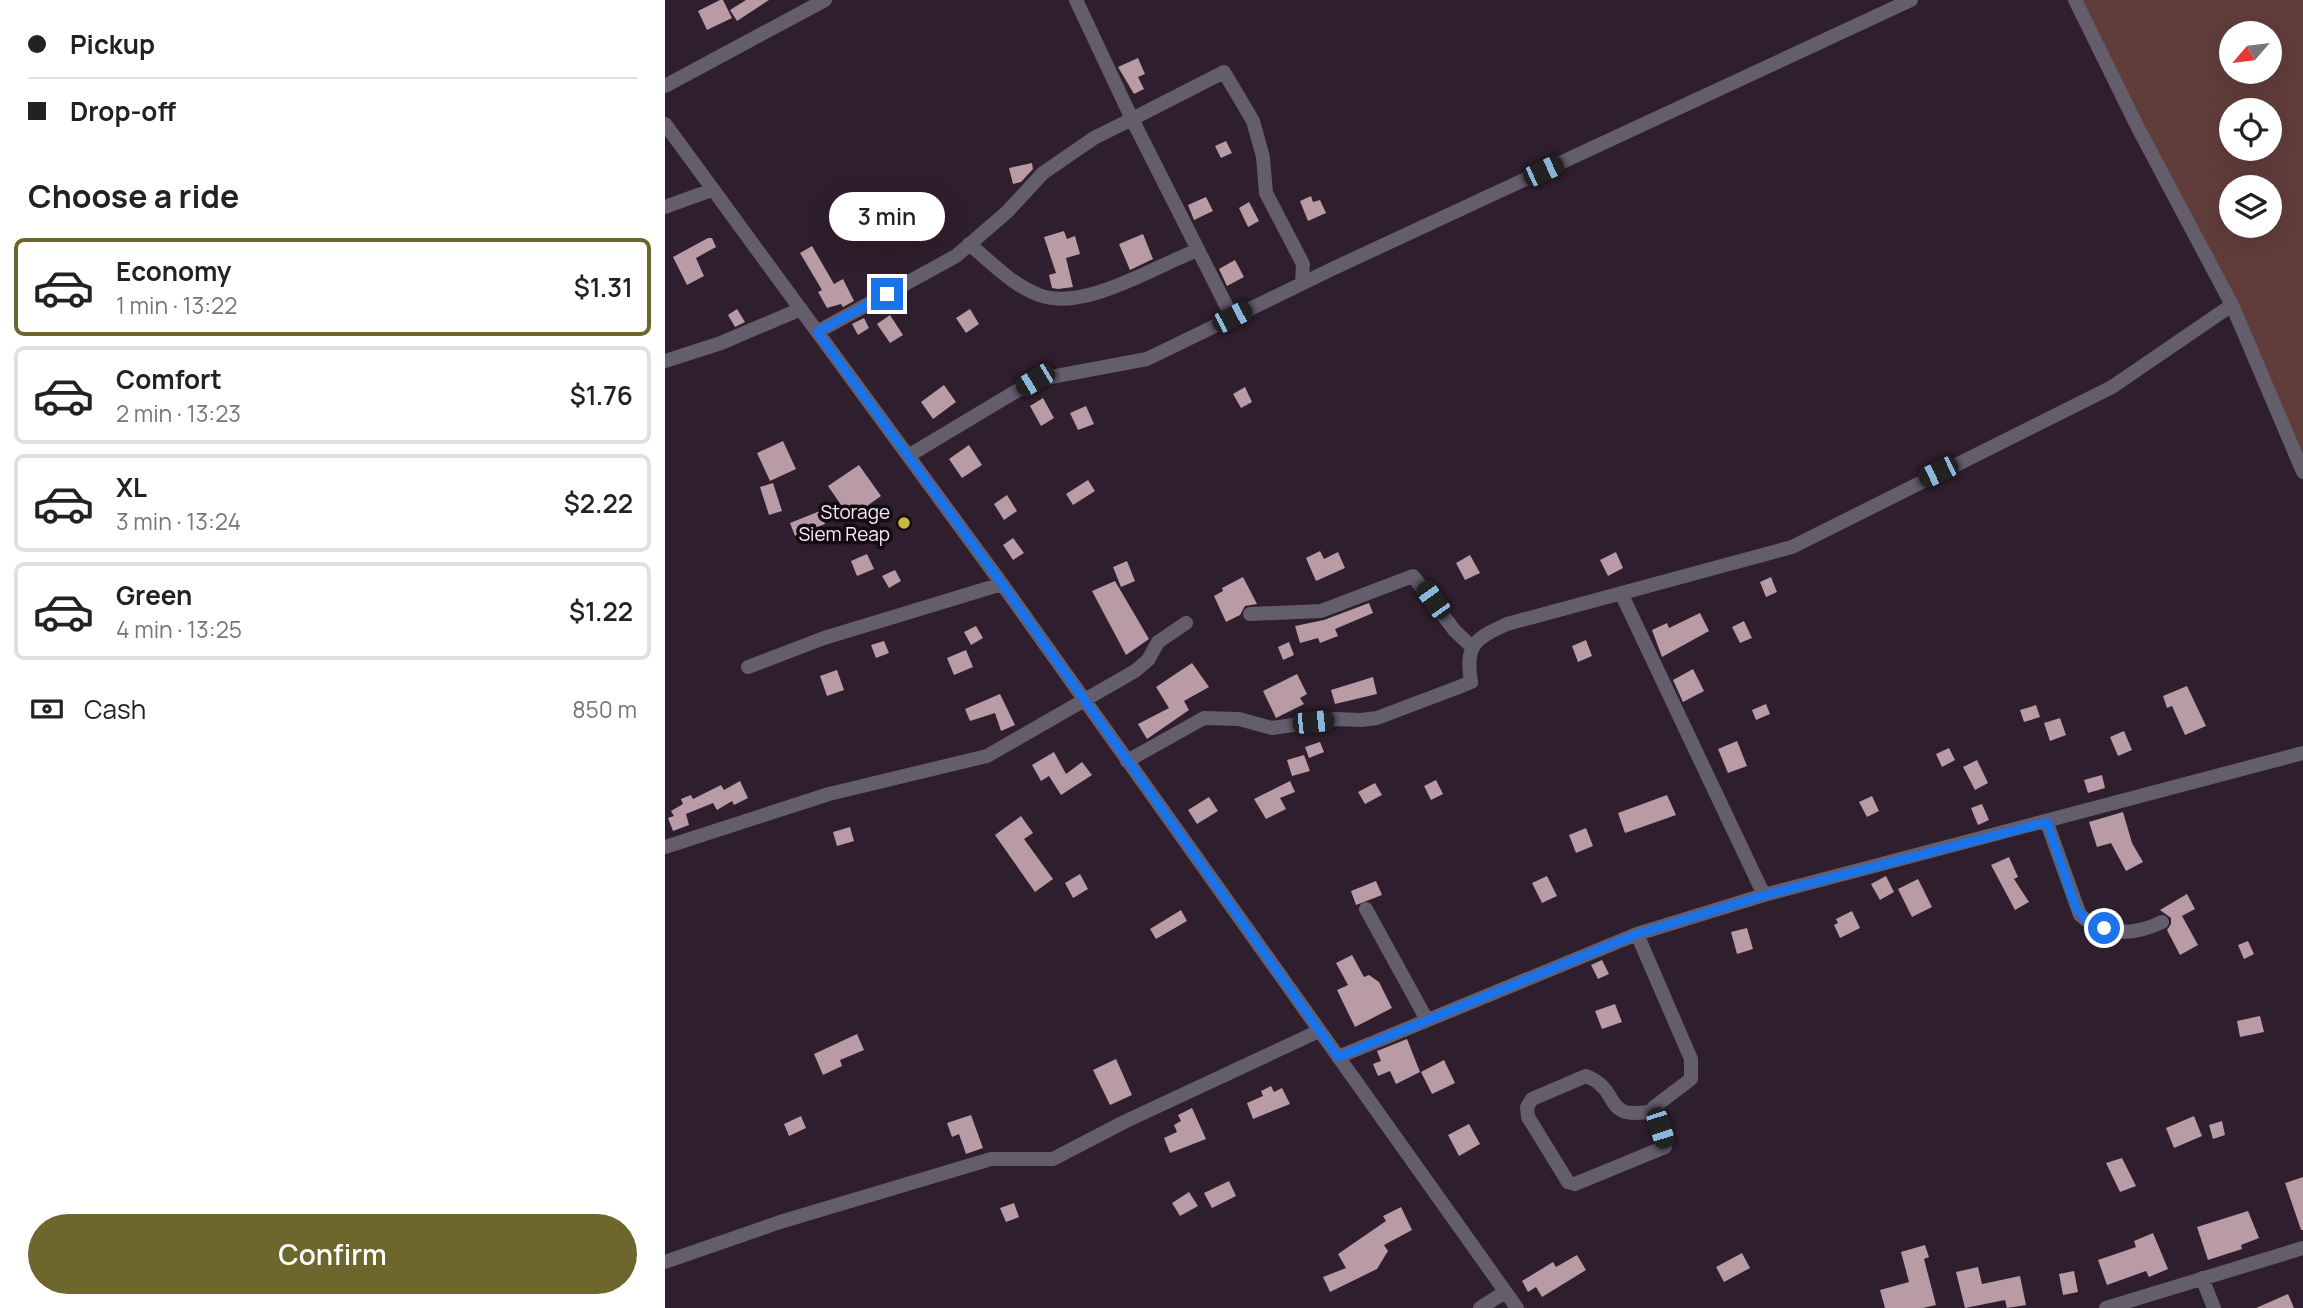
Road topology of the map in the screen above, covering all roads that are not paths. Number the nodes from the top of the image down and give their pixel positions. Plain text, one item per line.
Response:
1 (1076, 0) edge
2 (1911, 0) edge
3 (2075, 0) edge
4 (817, 2) edge
5 (665, 86) edge
6 (1132, 119) junction
7 (665, 124) edge
8 (712, 190) junction
9 (665, 206) edge
10 (969, 244) junction
11 (1198, 250) junction
12 (1302, 283) junction
13 (2232, 305) junction
14 (801, 310) junction
15 (1232, 317) junction
16 (817, 332) junction
17 (665, 360) edge
18 (908, 456) junction
19 (2303, 472) edge
20 (1002, 584) junction
21 (1621, 593) junction
22 (1250, 614) dead end
23 (1186, 623) dead end
24 (1471, 646) junction
25 (748, 667) dead end
26 (1084, 702) junction
27 (2303, 753) edge
28 (1127, 761) junction
29 (2047, 822) junction
30 (665, 847) edge
31 (1765, 895) junction
32 (1366, 909) dead end
33 (2162, 922) dead end
34 (1637, 934) junction
35 (1427, 1020) junction
36 (1319, 1031) junction
37 (1338, 1057) junction
38 (1654, 1111) junction
39 (2303, 1248) edge
40 (665, 1262) edge
41 (2203, 1278) junction
42 (1505, 1292) junction
43 (1480, 1308) edge
44 (1517, 1308) edge
45 (2106, 1308) edge
46 (2214, 1308) edge

1 - 6 street
2 - 12 street
3 - 13 street
4 - 5 street
6 - 10 street
6 - 11 street
6 - 12 street
7 - 8 street
8 - 9 street
8 - 14 street
10 - 11 street
10 - 16 street
11 - 15 street
12 - 15 street
13 - 19 street
13 - 21 street
14 - 16 street
14 - 17 street
15 - 18 street
16 - 18 street
18 - 20 street
20 - 25 street
20 - 26 street
21 - 24 street
21 - 31 street
22 - 24 street
23 - 26 street
24 - 28 street
26 - 28 street
26 - 30 street
27 - 29 street
28 - 36 street
29 - 31 street
29 - 33 street
31 - 34 street
32 - 35 street
34 - 35 street
34 - 38 street
35 - 37 street
36 - 37 street
36 - 40 street
37 - 42 street
38 - 38 street
39 - 41 street
41 - 45 street
41 - 46 street
42 - 43 street
42 - 44 street

